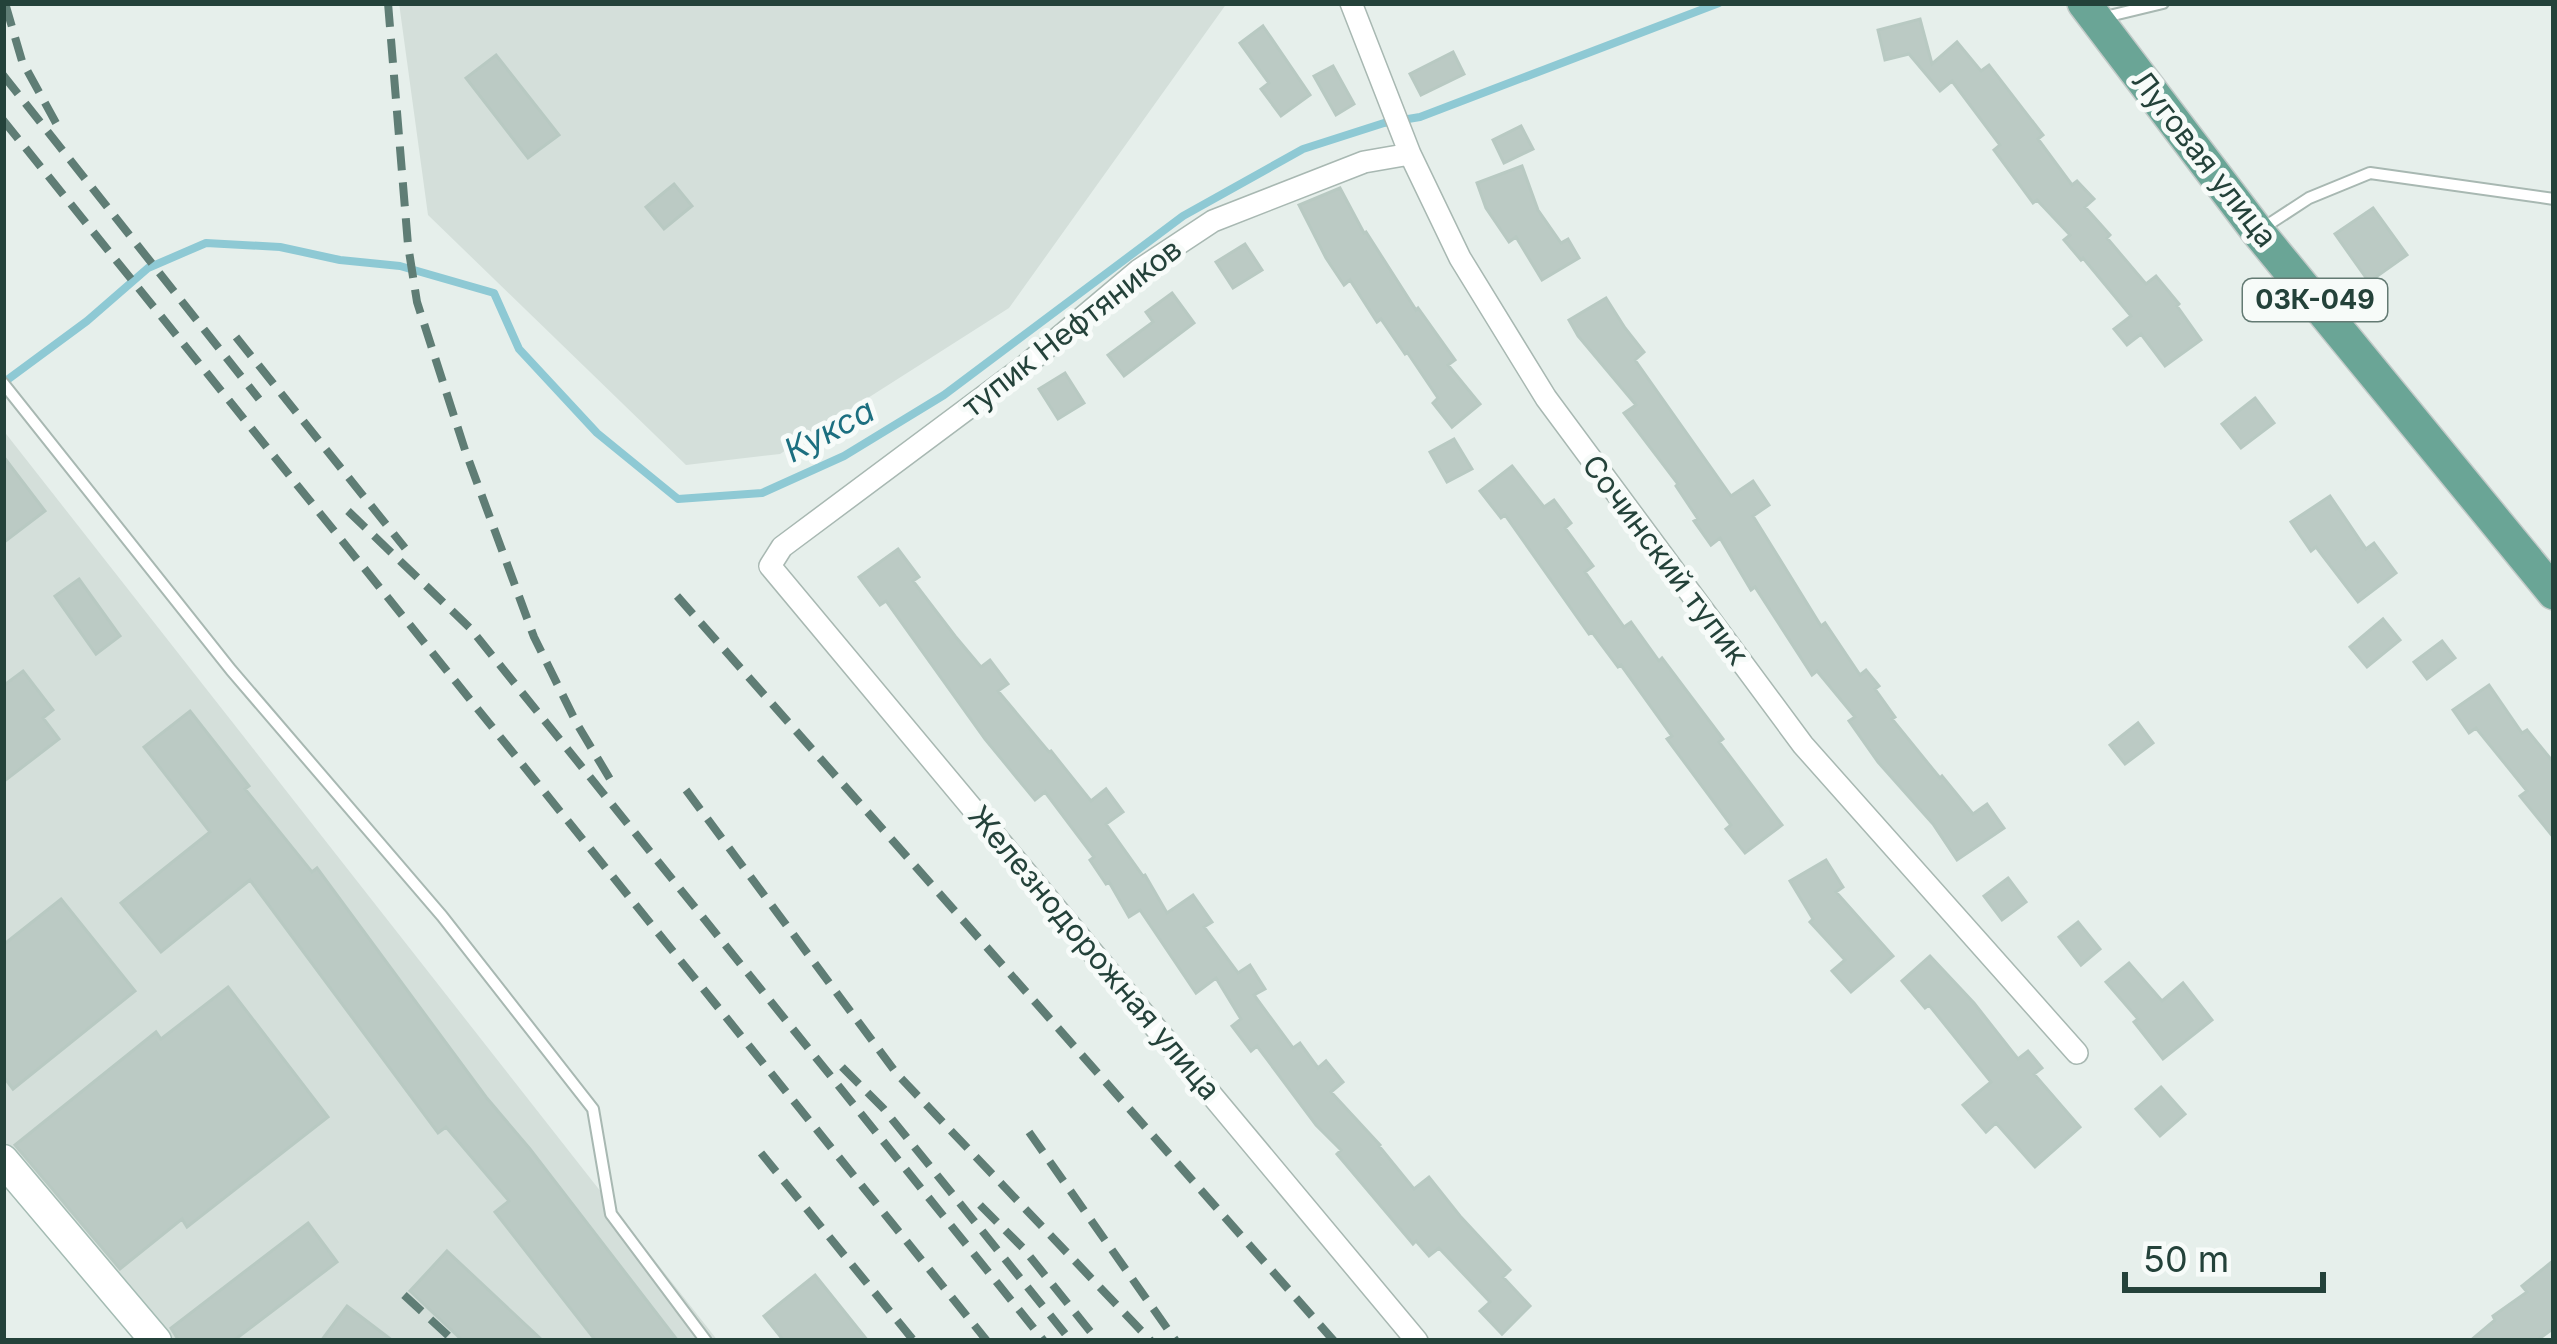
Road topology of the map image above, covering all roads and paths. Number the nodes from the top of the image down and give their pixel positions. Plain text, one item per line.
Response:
1 (1351, 3) edge
2 (2163, 3) edge
3 (2090, 11) edge
4 (1406, 146) junction
5 (2554, 199) edge
6 (2258, 232) junction
7 (3, 382) edge
8 (770, 566) joint
9 (2554, 592) edge
10 (2078, 1053) dead end
11 (3, 1160) edge
12 (153, 1340) edge
13 (706, 1341) edge
14 (1417, 1341) edge

1 - 4 street, Сочинский тупик
2 - 3 lane
3 - 6 main road, Луговая улица / 03К-049
4 - 8 street, тупик Нефтяников
4 - 10 street, Сочинский тупик
5 - 6 lane
6 - 9 main road, Луговая улица / 03К-049
7 - 13 lane
8 - 14 street, Железнодорожная улица
11 - 12 street

